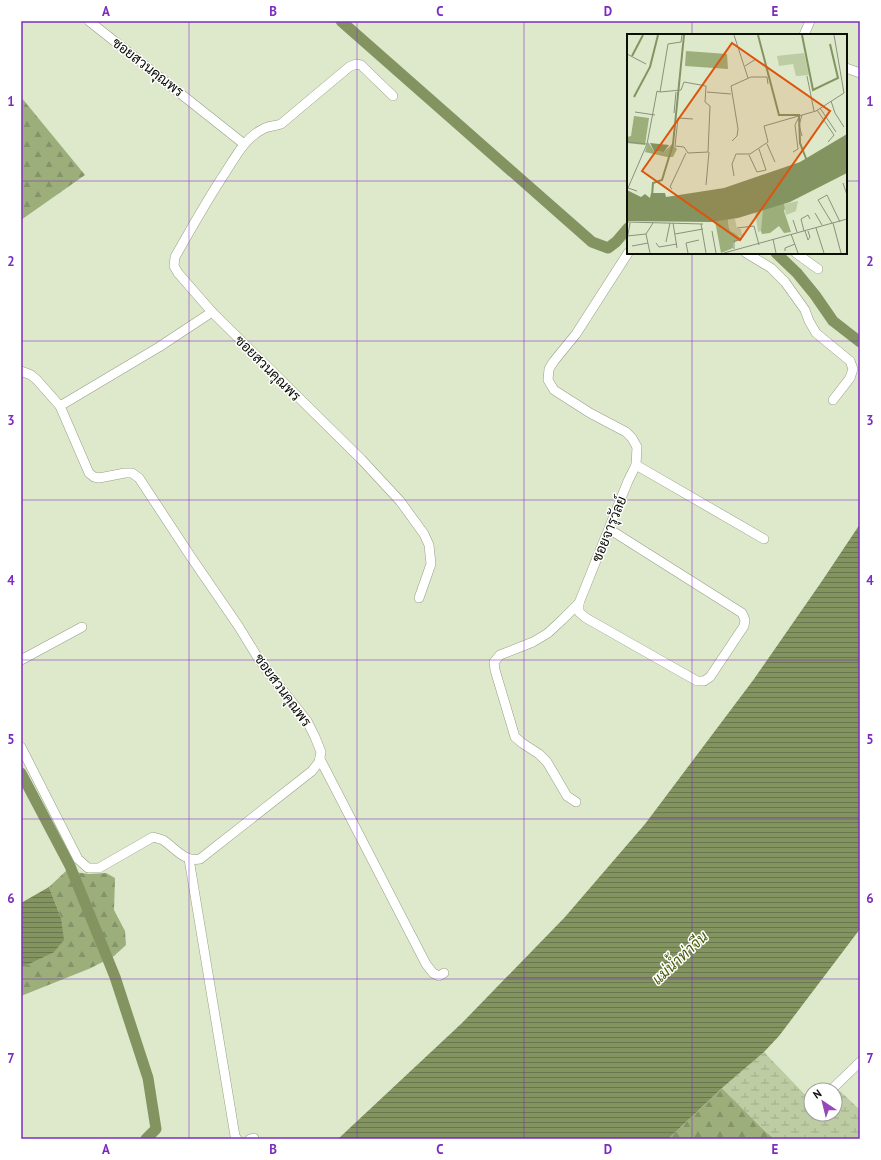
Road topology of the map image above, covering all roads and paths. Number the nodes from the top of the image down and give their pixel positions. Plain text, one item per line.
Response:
1 (89, 21) edge
2 (810, 21) edge
3 (804, 34) edge
4 (847, 68) edge
5 (860, 73) edge
6 (393, 96) dead end
7 (244, 144) junction
8 (627, 254) edge
9 (748, 254) edge
10 (797, 254) edge
11 (818, 269) dead end
12 (212, 312) junction
13 (21, 371) edge
14 (833, 400) dead end
15 (60, 406) junction
16 (636, 465) junction
17 (609, 529) junction
18 (764, 539) dead end
19 (419, 598) dead end
20 (579, 603) junction
21 (82, 627) dead end
22 (21, 660) edge
23 (21, 746) edge
24 (320, 759) junction
25 (576, 802) dead end
26 (189, 859) junction
27 (444, 973) dead end
28 (860, 1062) edge
29 (839, 1082) edge
30 (237, 1139) edge

1 - 7 street, ซอยสวนคุณพร
2 - 3 street
4 - 5 street
6 - 7 street, ซอยสวนคุณพร
7 - 12 street, ซอยสวนคุณพร
8 - 16 street, ซอยจารุวัลย์
9 - 14 street
10 - 11 street
12 - 15 street
12 - 19 street, ซอยสวนคุณพร
13 - 15 street, ซอยสวนคุณพร
15 - 24 street, ซอยสวนคุณพร
16 - 17 street, ซอยจารุวัลย์
16 - 18 street
17 - 20 street, ซอยจารุวัลย์
17 - 20 street
20 - 25 street, ซอยจารุวัลย์
21 - 22 street
23 - 26 street
24 - 26 street
24 - 27 street, ซอยสวนคุณพร
26 - 30 street
28 - 29 street

